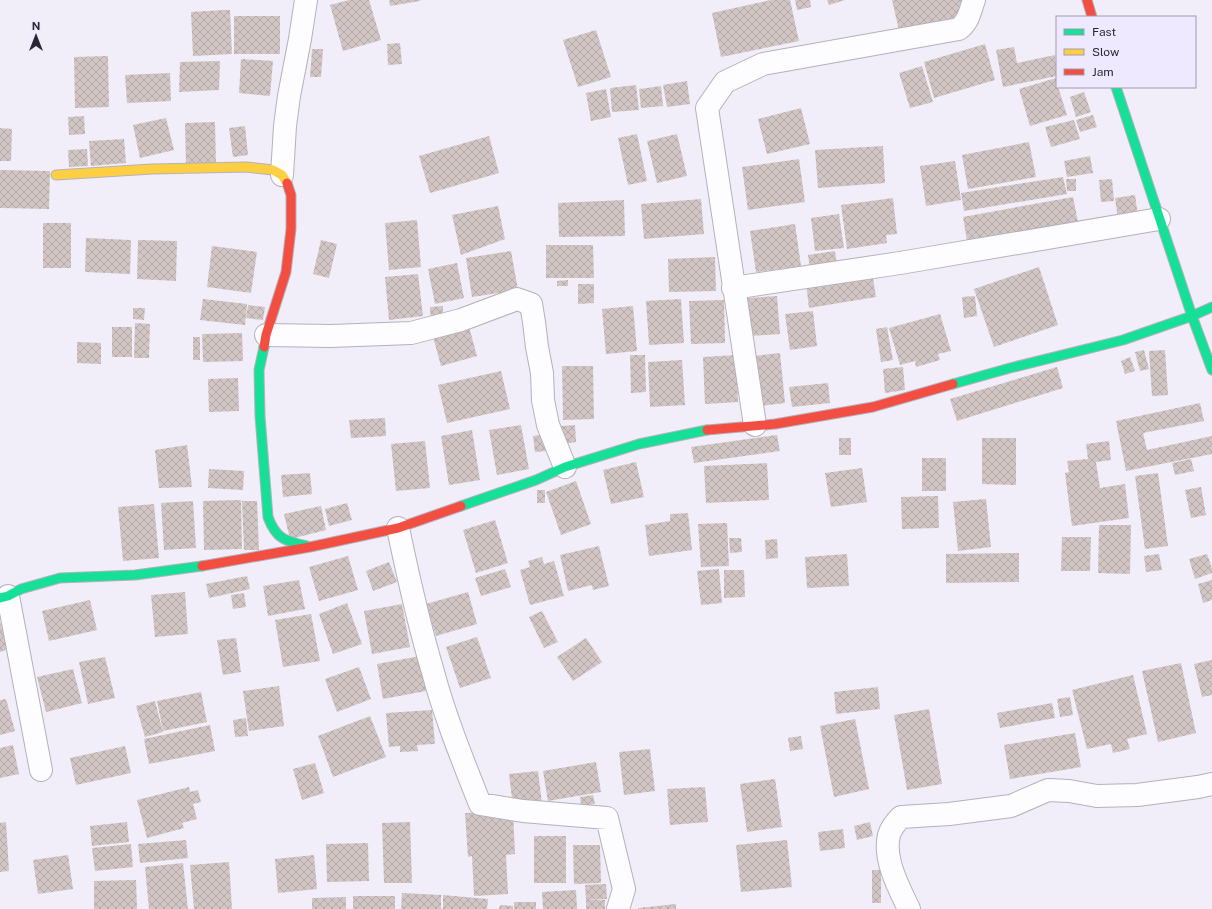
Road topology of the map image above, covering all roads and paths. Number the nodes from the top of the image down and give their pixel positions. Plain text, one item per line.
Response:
1 (306, 0) edge
2 (974, 0) edge
3 (1086, 0) edge
4 (1092, 16) edge
5 (1116, 88) edge
6 (56, 175) dead end
7 (282, 175) junction
8 (1160, 219) junction
9 (733, 288) junction
10 (1212, 307) edge
11 (1192, 316) junction
12 (266, 335) junction
13 (1212, 370) edge
14 (755, 425) junction
15 (565, 467) junction
16 (398, 528) junction
17 (310, 547) junction
18 (4, 597) edge
19 (41, 770) dead end
20 (1212, 784) edge
21 (618, 909) edge
22 (909, 909) edge

1 - 7 street
2 - 9 street
3 - 4 street
5 - 8 street
6 - 7 street
7 - 12 street
8 - 9 street
8 - 11 street
9 - 14 street
10 - 11 street
11 - 13 street
11 - 14 street
12 - 15 street
12 - 17 street
14 - 15 street
15 - 16 street
16 - 17 street
16 - 21 street
17 - 18 street
18 - 19 street
20 - 22 street

